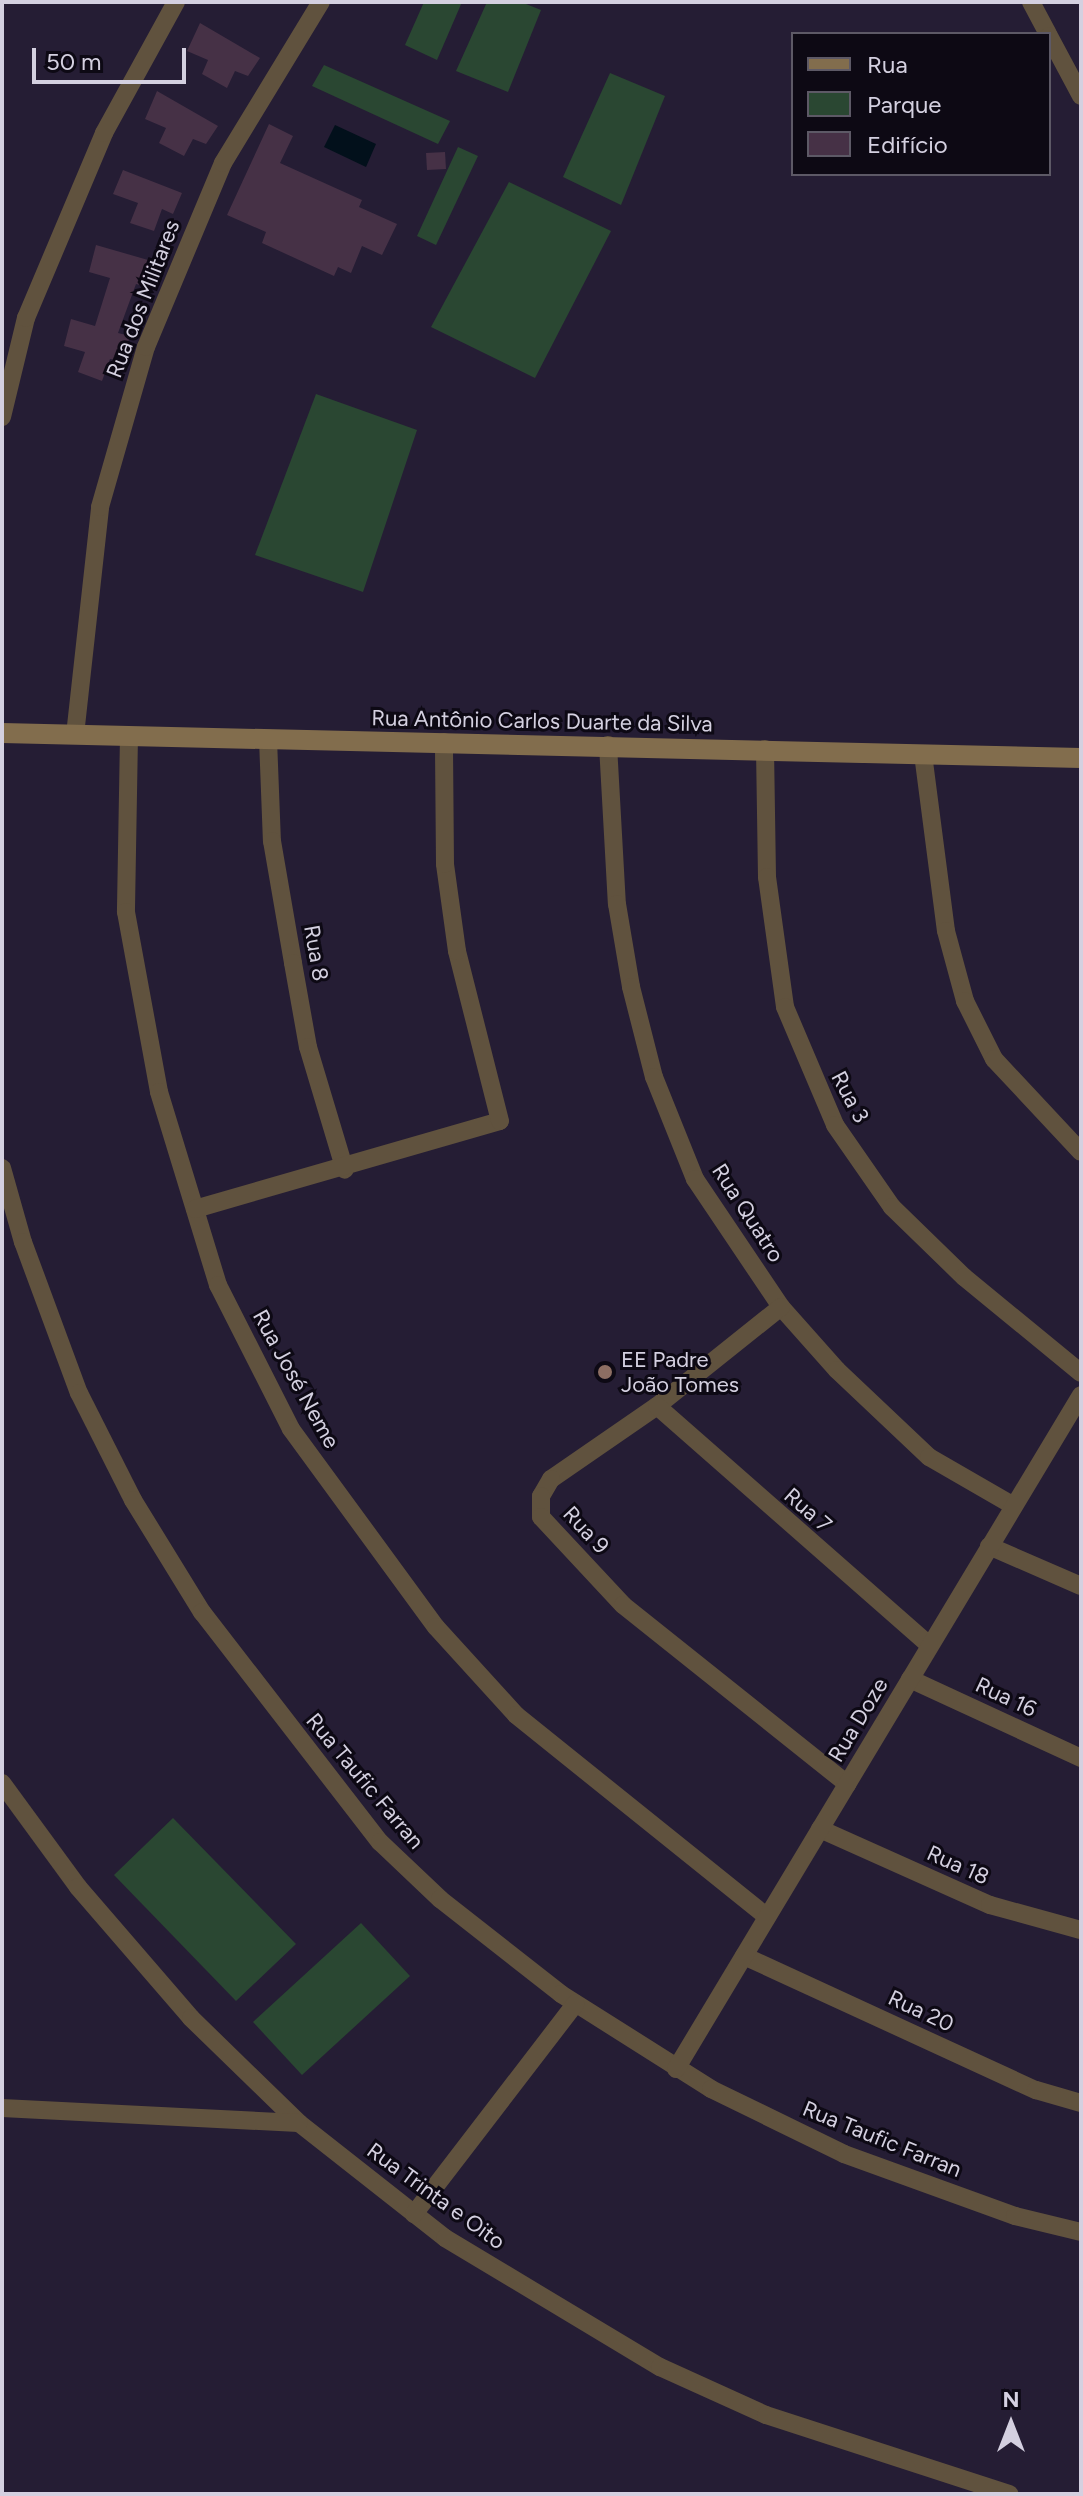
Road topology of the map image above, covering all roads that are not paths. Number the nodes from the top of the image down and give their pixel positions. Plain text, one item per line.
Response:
1 (176, 2) edge
2 (321, 2) edge
3 (1031, 2) edge
4 (1046, 32) edge
5 (1051, 41) edge
6 (1081, 96) edge
7 (2, 417) edge
8 (2, 733) edge
9 (75, 735) junction
10 (129, 736) junction
11 (268, 739) junction
12 (444, 742) junction
13 (608, 745) junction
14 (765, 749) junction
15 (923, 754) junction
16 (1081, 758) edge
17 (1081, 1152) edge
18 (2, 1168) edge
19 (345, 1170) junction
20 (195, 1209) junction
21 (781, 1307) junction
22 (1081, 1373) edge
23 (1081, 1395) edge
24 (657, 1406) junction
25 (1075, 1418) edge
26 (1014, 1506) junction
27 (989, 1546) junction
28 (1081, 1586) edge
29 (930, 1646) junction
30 (910, 1679) junction
31 (1081, 1758) edge
32 (2, 1783) edge
33 (847, 1784) junction
34 (820, 1829) junction
35 (767, 1917) junction
36 (1081, 1930) edge
37 (744, 1956) junction
38 (575, 2004) junction
39 (676, 2069) junction
40 (1081, 2103) edge
41 (2, 2108) edge
42 (299, 2123) junction
43 (414, 2214) junction
44 (1081, 2232) edge
45 (1009, 2494) edge

1 - 7 street
2 - 9 street, Rua dos Militares
3 - 4 street
5 - 6 street
8 - 9 street, Rua Antônio Carlos Duarte da Silva
9 - 10 street, Rua Antônio Carlos Duarte da Silva
10 - 11 street, Rua Antônio Carlos Duarte da Silva
10 - 20 street, Rua José Neme
11 - 12 street, Rua Antônio Carlos Duarte da Silva
11 - 19 street, Rua 8
12 - 13 street, Rua Antônio Carlos Duarte da Silva
12 - 19 street
13 - 14 street, Rua Antônio Carlos Duarte da Silva
13 - 21 street, Rua Quatro
14 - 15 street, Rua Antônio Carlos Duarte da Silva
14 - 22 street, Rua 3
15 - 16 street, Rua Antônio Carlos Duarte da Silva
15 - 17 street
18 - 38 street, Rua Taufic Farran
19 - 20 street
20 - 35 street, Rua José Neme
21 - 24 street, Rua 9
21 - 26 street, Rua Quatro
23 - 25 street, Rua Doze
24 - 29 street, Rua 7
24 - 33 street, Rua 9
25 - 26 street, Rua Doze
26 - 27 street, Rua Doze
27 - 28 street
27 - 29 street, Rua Doze
29 - 30 street, Rua Doze
30 - 31 street, Rua 16
30 - 33 street, Rua Doze
32 - 42 street, Rua Trinta e Oito
33 - 34 street, Rua Doze
34 - 35 street, Rua Doze
34 - 36 street, Rua 18
35 - 37 street, Rua Doze
37 - 39 street, Rua Doze
37 - 40 street, Rua 20
38 - 39 street, Rua Taufic Farran
38 - 43 street
39 - 44 street, Rua Taufic Farran
41 - 42 street
42 - 43 street, Rua Trinta e Oito
43 - 45 street, Rua Trinta e Oito

